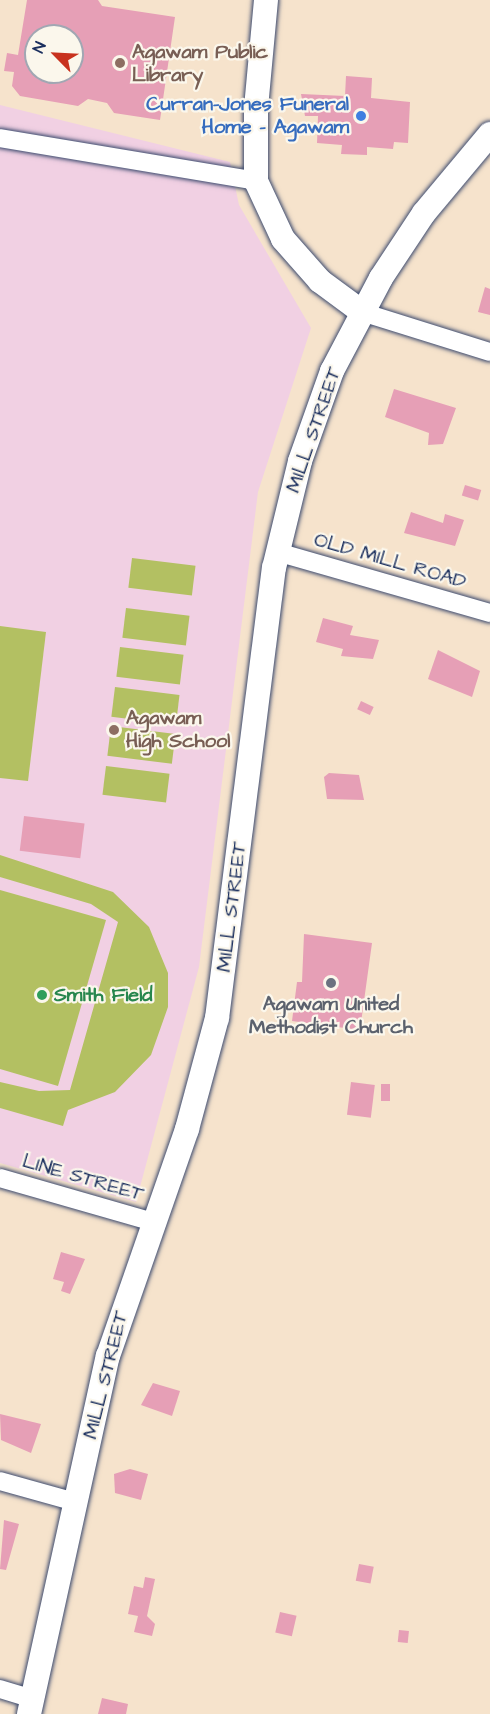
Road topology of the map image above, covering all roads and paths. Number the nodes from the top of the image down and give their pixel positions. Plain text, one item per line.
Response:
1 (266, 0) edge
2 (490, 134) edge
3 (0, 138) edge
4 (256, 182) junction
5 (362, 312) junction
6 (490, 352) edge
7 (277, 552) junction
8 (490, 613) edge
9 (0, 1178) edge
10 (153, 1222) junction
11 (0, 1481) edge
12 (75, 1502) junction
13 (0, 1689) edge
14 (30, 1706) edge

1 - 4 street
2 - 5 street, MILL STREET
3 - 4 street
4 - 5 street
5 - 6 street
5 - 7 street, MILL STREET
7 - 8 street, OLD MILL ROAD
7 - 10 street, MILL STREET
9 - 10 street, LINE STREET
10 - 12 street, MILL STREET
11 - 12 street
12 - 14 street, MILL STREET
13 - 14 street

